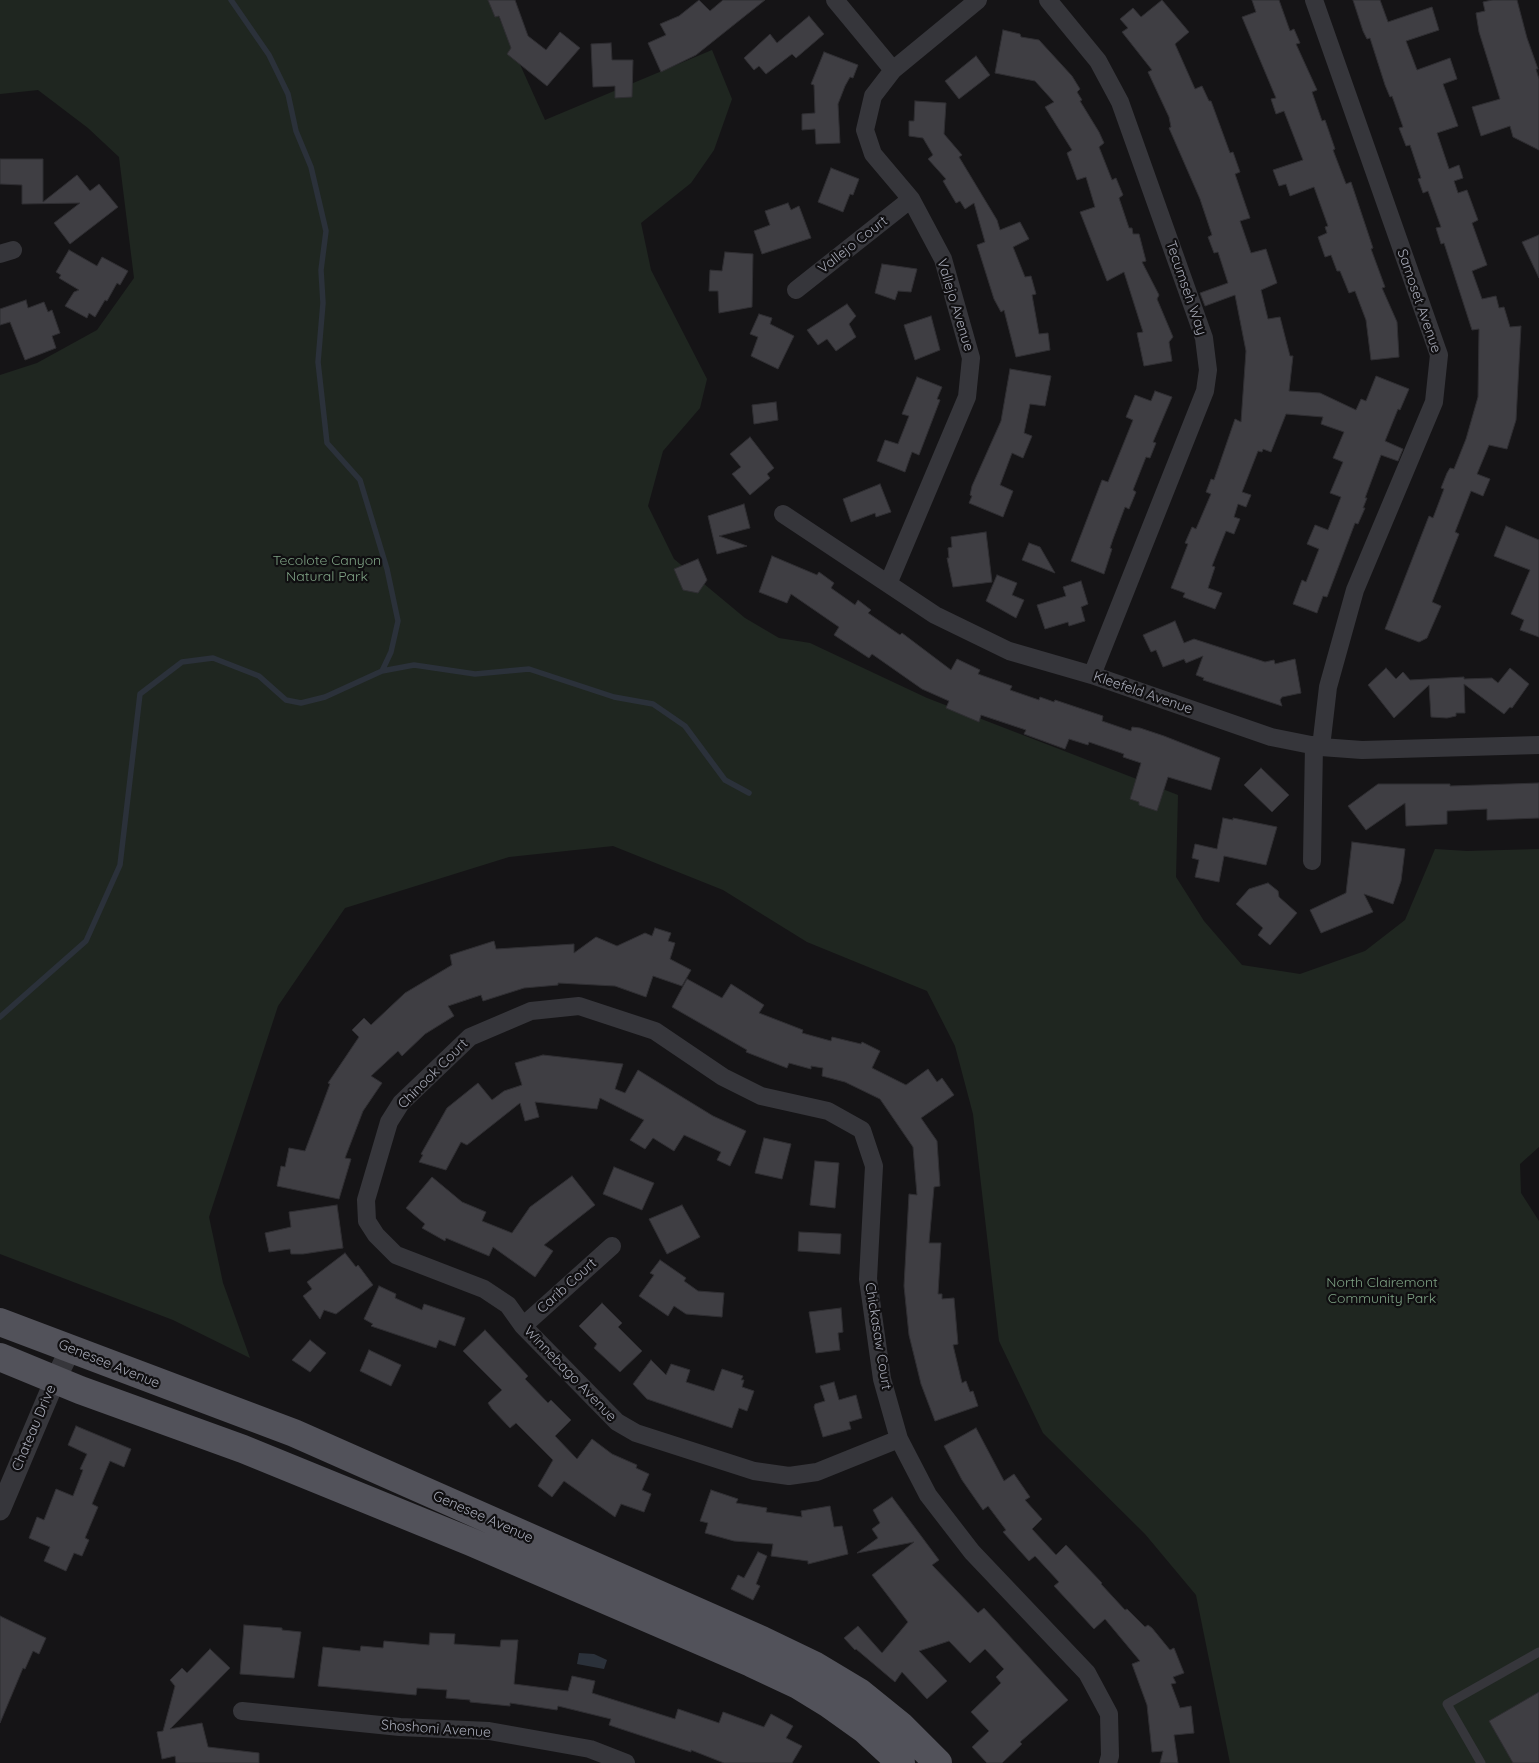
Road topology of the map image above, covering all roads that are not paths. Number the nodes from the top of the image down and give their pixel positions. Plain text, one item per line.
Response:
1 (835, 0) edge
2 (978, 0) edge
3 (1048, 0) edge
4 (1314, 0) edge
5 (893, 70) junction
6 (911, 199) junction
7 (796, 290) dead end
8 (783, 514) dead end
9 (888, 584) junction
10 (1092, 675) junction
11 (1539, 744) edge
12 (1317, 746) junction
13 (1312, 861) dead end
14 (784, 1100) joint
15 (376, 1235) joint
16 (612, 1246) dead end
17 (0, 1322) edge
18 (523, 1326) junction
19 (71, 1348) junction
20 (0, 1357) edge
21 (54, 1380) junction
22 (899, 1439) junction
23 (2, 1499) edge
24 (1539, 1652) edge
25 (242, 1711) dead end
26 (626, 1763) edge
27 (901, 1763) edge
28 (938, 1763) edge
29 (1108, 1763) edge
30 (1481, 1763) edge

1 - 5 street
2 - 5 street, Vallejo Avenue
3 - 10 street, Tecumseh Way
4 - 12 street, Samoset Avenue
5 - 6 street, Vallejo Avenue
6 - 7 street, Vallejo Court
6 - 9 street, Vallejo Avenue
8 - 9 street, Kleefeld Avenue
9 - 10 street, Kleefeld Avenue
10 - 12 street, Kleefeld Avenue
11 - 12 street, Kleefeld Avenue
12 - 13 street, Samoset Avenue
14 - 15 street, Chinook Court
14 - 22 street, Chickasaw Court
15 - 18 street, Winnebago Avenue
16 - 18 street, Carib Court
17 - 19 main road, Genesee Avenue
18 - 22 street, Winnebago Avenue
19 - 21 street, Chateau Drive
19 - 28 main road, Genesee Avenue
20 - 21 main road, Genesee Avenue
21 - 23 street, Chateau Drive
21 - 27 main road, Genesee Avenue
22 - 29 street, Chickasaw Court
24 - 30 lane
25 - 26 street, Shoshoni Avenue

